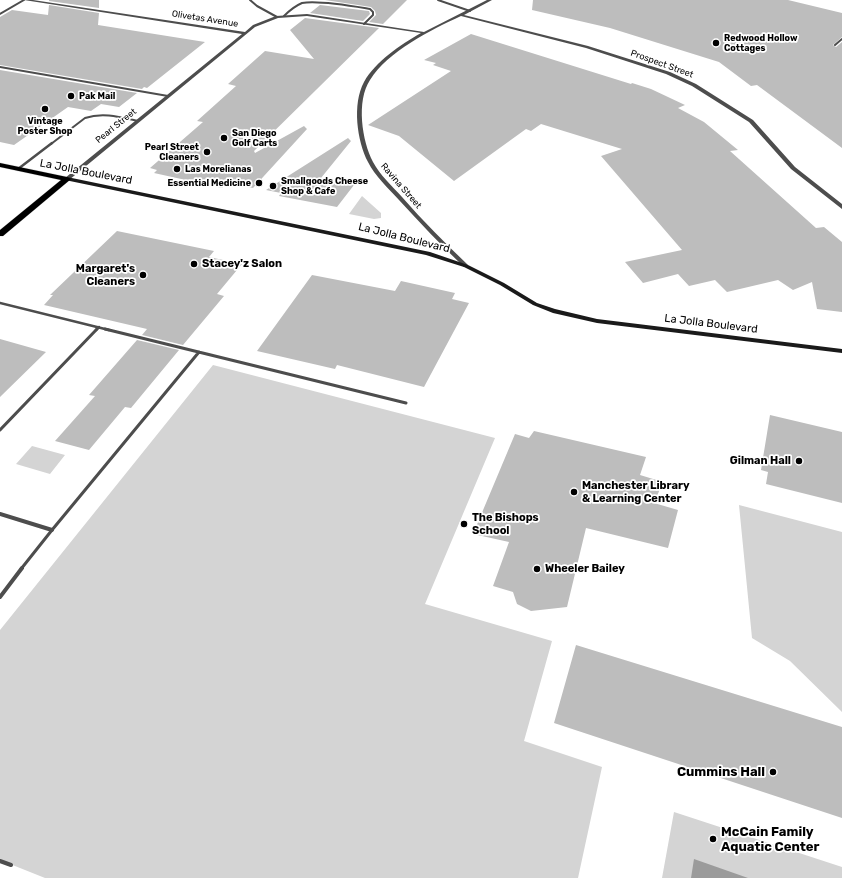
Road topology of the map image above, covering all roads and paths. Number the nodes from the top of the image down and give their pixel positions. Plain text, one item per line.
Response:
1 (25, 0) edge
2 (250, 0) edge
3 (438, 0) edge
4 (490, 0) edge
5 (470, 11) junction
6 (0, 14) edge
7 (461, 15) junction
8 (284, 16) junction
9 (277, 17) junction
10 (364, 24) junction
11 (426, 33) junction
12 (245, 34) junction
13 (842, 39) edge
14 (835, 45) dead end
15 (0, 67) edge
16 (168, 96) junction
17 (138, 121) junction
18 (0, 166) edge
19 (18, 169) junction
20 (66, 179) junction
21 (842, 207) edge
22 (0, 234) edge
23 (466, 266) junction
24 (0, 303) edge
25 (99, 327) junction
26 (842, 351) edge
27 (199, 352) junction
28 (406, 403) dead end
29 (0, 430) edge
30 (0, 514) edge
31 (52, 530) junction
32 (0, 597) edge
33 (0, 861) edge
34 (11, 865) dead end

1 - 6 lane
1 - 12 street, Olivetas Avenue
2 - 9 lane
3 - 5 lane
4 - 5 street, Ravina Street
5 - 7 street, Ravina Street
7 - 11 street, Ravina Street
7 - 21 street, Prospect Street
8 - 9 street, Olivetas Avenue
8 - 10 street, Olivetas Avenue
8 - 10 lane
9 - 12 street, Olivetas Avenue
10 - 11 street, Olivetas Avenue
11 - 23 street, Ravina Street
12 - 16 street, Pearl Street
13 - 14 lane
15 - 16 lane
16 - 17 street, Pearl Street
17 - 19 lane
17 - 20 street, Pearl Street
18 - 19 main road, La Jolla Boulevard
19 - 20 main road, La Jolla Boulevard
20 - 22 main road, Pearl Street
20 - 23 main road, La Jolla Boulevard
23 - 26 main road, La Jolla Boulevard
24 - 25 lane
25 - 27 lane
25 - 29 lane
27 - 28 lane
27 - 31 lane
30 - 31 street
31 - 32 lane
33 - 34 lane

